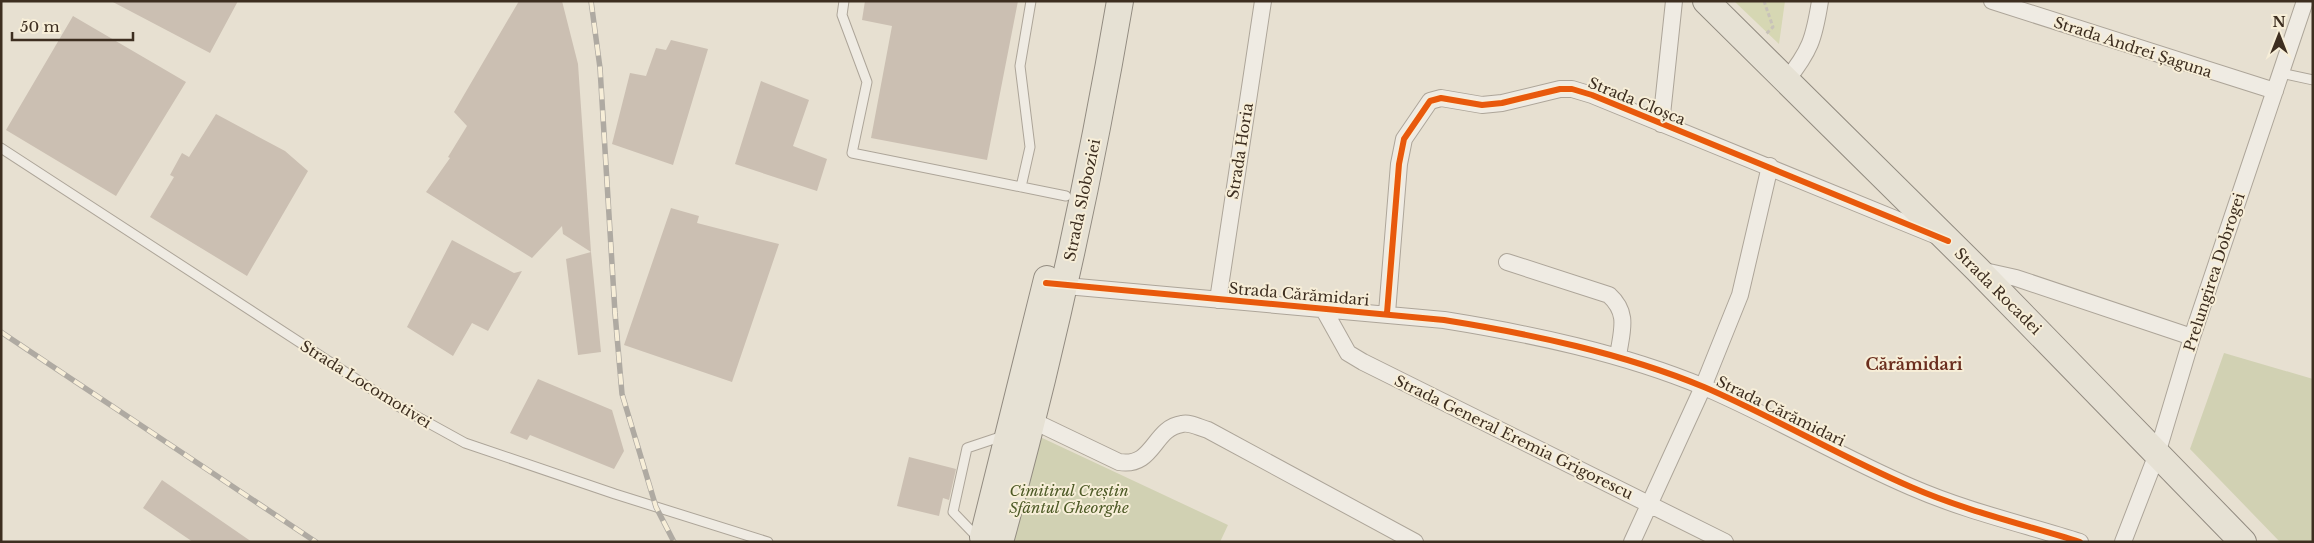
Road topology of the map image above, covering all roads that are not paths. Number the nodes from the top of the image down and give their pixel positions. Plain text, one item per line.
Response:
1 (844, 1) edge
2 (1031, 1) edge
3 (1102, 1) edge
4 (1120, 1) edge
5 (1263, 1) edge
6 (1674, 1) edge
7 (1706, 1) edge
8 (1820, 1) edge
9 (1992, 1) edge
10 (2305, 1) edge
11 (2281, 73) junction
12 (2313, 80) edge
13 (1786, 81) junction
14 (2274, 91) junction
15 (1660, 124) junction
16 (1, 148) edge
17 (1770, 166) junction
18 (1021, 187) junction
19 (1066, 196) junction
20 (1948, 241) junction
21 (1507, 262) dead end
22 (1977, 269) junction
23 (1055, 285) junction
24 (1218, 300) junction
25 (1324, 310) junction
26 (1387, 313) junction
27 (2192, 337) junction
28 (1618, 357) junction
29 (1703, 387) junction
30 (1018, 424) junction
31 (2157, 454) junction
32 (1649, 503) junction
33 (768, 542) edge
34 (982, 542) edge
35 (1000, 542) edge
36 (1415, 542) edge
37 (1632, 542) edge
38 (1725, 542) edge
39 (2080, 542) edge
40 (2123, 542) edge
41 (2243, 542) edge

1 - 18 lane
2 - 18 lane
3 - 19 main road, Strada Sloboziei
4 - 23 main road, Strada Sloboziei
5 - 24 street, Strada Horia
6 - 15 street
7 - 13 main road, Strada Rocadei
8 - 13 street
9 - 14 street, Strada Andrei Șaguna
10 - 11 street, Prelungirea Dobrogei
11 - 12 lane
11 - 14 street, Prelungirea Dobrogei
13 - 20 main road, Strada Rocadei
14 - 27 street, Prelungirea Dobrogei
15 - 17 street, Strada Cloșca
15 - 26 street, Strada Cloșca
16 - 33 lane, Strada Locomotivei
17 - 20 street, Strada Cloșca
17 - 29 street
18 - 19 lane
19 - 23 main road, Strada Sloboziei
20 - 22 main road, Strada Rocadei
21 - 28 street
22 - 27 street
22 - 31 main road, Strada Rocadei
23 - 24 street, Strada Cărămidari
23 - 30 main road, Strada Sloboziei
24 - 25 street, Strada Cărămidari
25 - 26 street, Strada Cărămidari
25 - 32 street, Strada General Eremia Grigorescu
26 - 28 street, Strada Cărămidari
27 - 31 street, Prelungirea Dobrogei
28 - 29 street, Strada Cărămidari
29 - 32 street
29 - 39 street, Strada Cărămidari
30 - 34 main road, Strada Sloboziei
30 - 34 lane
30 - 35 main road, Strada Sloboziei
30 - 36 street
31 - 40 street, Prelungirea Dobrogei
31 - 41 main road, Strada Rocadei
32 - 37 street
32 - 38 street, Strada General Eremia Grigorescu

